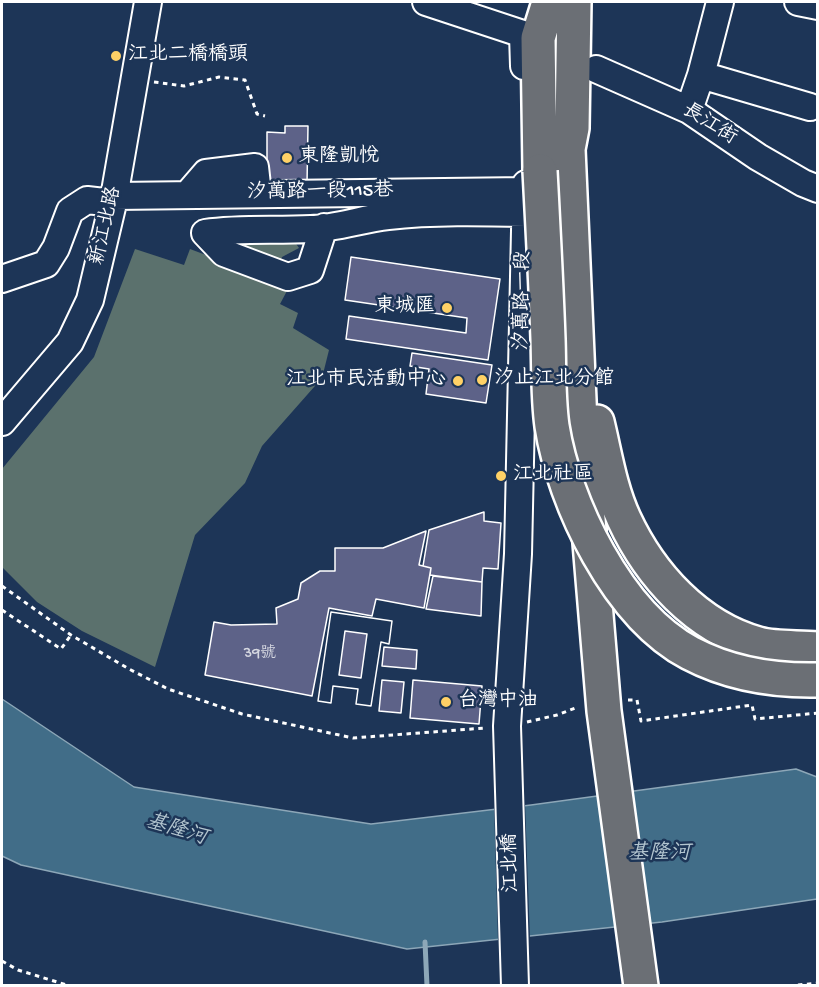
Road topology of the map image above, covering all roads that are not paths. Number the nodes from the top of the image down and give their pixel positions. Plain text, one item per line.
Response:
1 (148, 2) edge
2 (426, 2) edge
3 (720, 2) edge
4 (798, 2) edge
5 (556, 4) edge
6 (818, 6) edge
7 (596, 69) dead end
8 (701, 75) junction
9 (810, 106) dead end
10 (689, 110) junction
11 (818, 189) edge
12 (531, 192) junction
13 (114, 199) junction
14 (324, 227) dead end
15 (2, 279) edge
16 (577, 337) junction
17 (2, 422) edge
18 (818, 649) edge
19 (818, 680) edge
20 (508, 733) joint
21 (515, 986) edge
22 (640, 986) edge

1 - 13 street, 新江北路
2 - 12 street, 汐萬路一段
3 - 8 street
4 - 6 street
5 - 12 highway
5 - 16 highway
7 - 10 street, 長江街
8 - 9 street
8 - 10 street
10 - 11 street, 長江街
12 - 13 street, 汐萬路一段115巷
12 - 14 street
12 - 19 highway, bridge
12 - 20 street, 汐萬路一段
13 - 15 street, 汐萬路一段115巷
13 - 17 street, 新江北路
16 - 18 highway
16 - 22 highway
20 - 21 street, 江北橋

